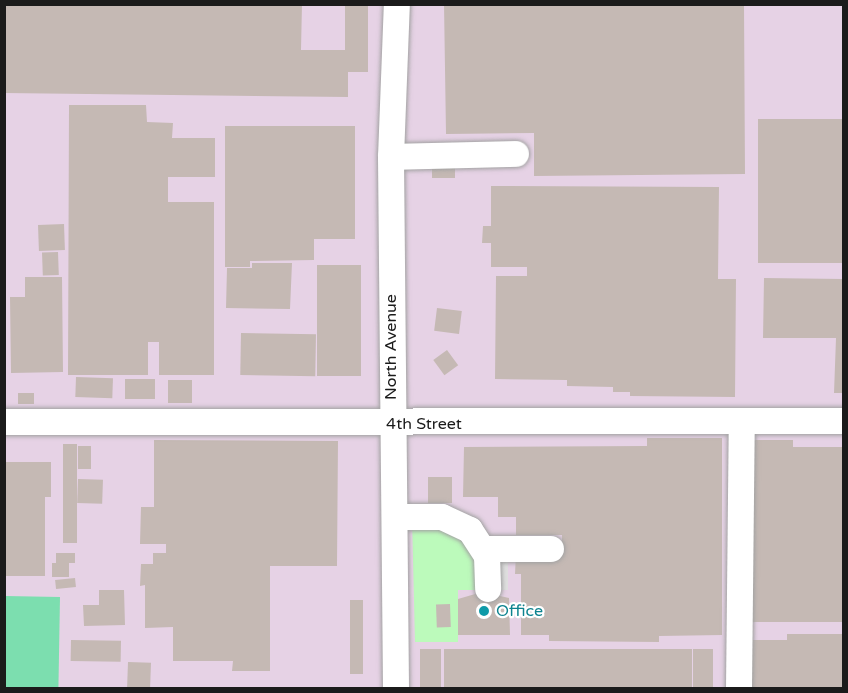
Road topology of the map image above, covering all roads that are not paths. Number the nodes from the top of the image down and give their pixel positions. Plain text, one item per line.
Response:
1 (397, 4) edge
2 (516, 154) dead end
3 (391, 157) junction
4 (843, 421) edge
5 (4, 422) edge
6 (742, 423) junction
7 (391, 424) junction
8 (395, 517) junction
9 (485, 549) junction
10 (551, 549) dead end
11 (488, 589) dead end
12 (396, 688) edge
13 (739, 688) edge

1 - 3 street, North Avenue
2 - 3 street
3 - 7 street, North Avenue
4 - 6 street, 4th Street
5 - 7 street, 4th Street
6 - 7 street, 4th Street
6 - 13 street
7 - 8 street, North Avenue
8 - 9 street
8 - 12 street, North Avenue
9 - 10 street
9 - 11 street

